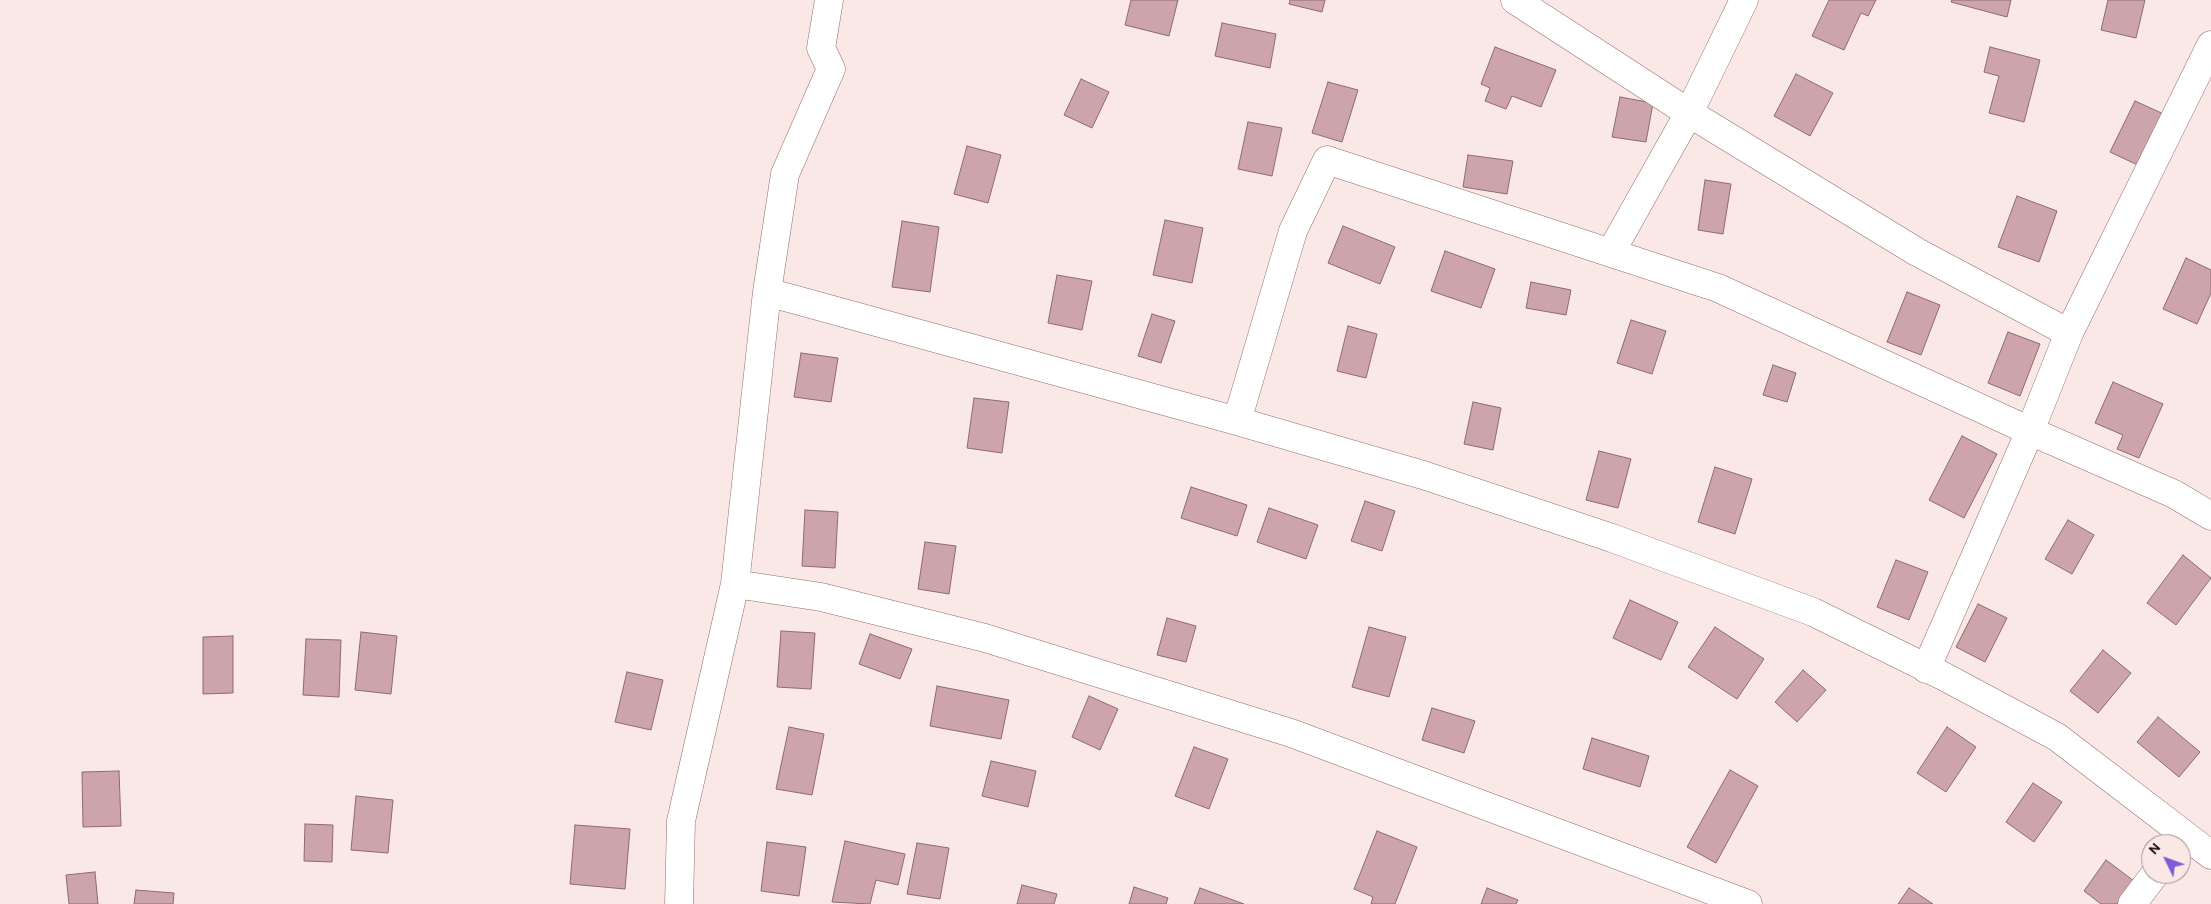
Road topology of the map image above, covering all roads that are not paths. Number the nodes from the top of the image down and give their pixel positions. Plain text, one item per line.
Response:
1 (829, 0) edge
2 (1514, 0) edge
3 (1744, 0) edge
4 (2211, 46) edge
5 (1690, 112) junction
6 (1611, 252) junction
7 (767, 292) junction
8 (2069, 333) junction
9 (1237, 421) junction
10 (2030, 431) junction
11 (2211, 516) edge
12 (735, 584) junction
13 (1926, 669) junction
14 (2175, 834) edge
15 (2191, 844) edge
16 (2211, 855) edge
17 (2147, 884) edge
18 (687, 903) edge
19 (1748, 904) edge
20 (2132, 904) edge

1 - 7 street
2 - 5 street
3 - 5 street
4 - 8 street
5 - 6 street
5 - 8 street
6 - 9 street
6 - 10 street
7 - 9 street
7 - 12 street
8 - 10 street
9 - 13 street
10 - 11 street
10 - 13 street
12 - 18 street
12 - 19 street
13 - 14 street
15 - 16 street
17 - 20 street

